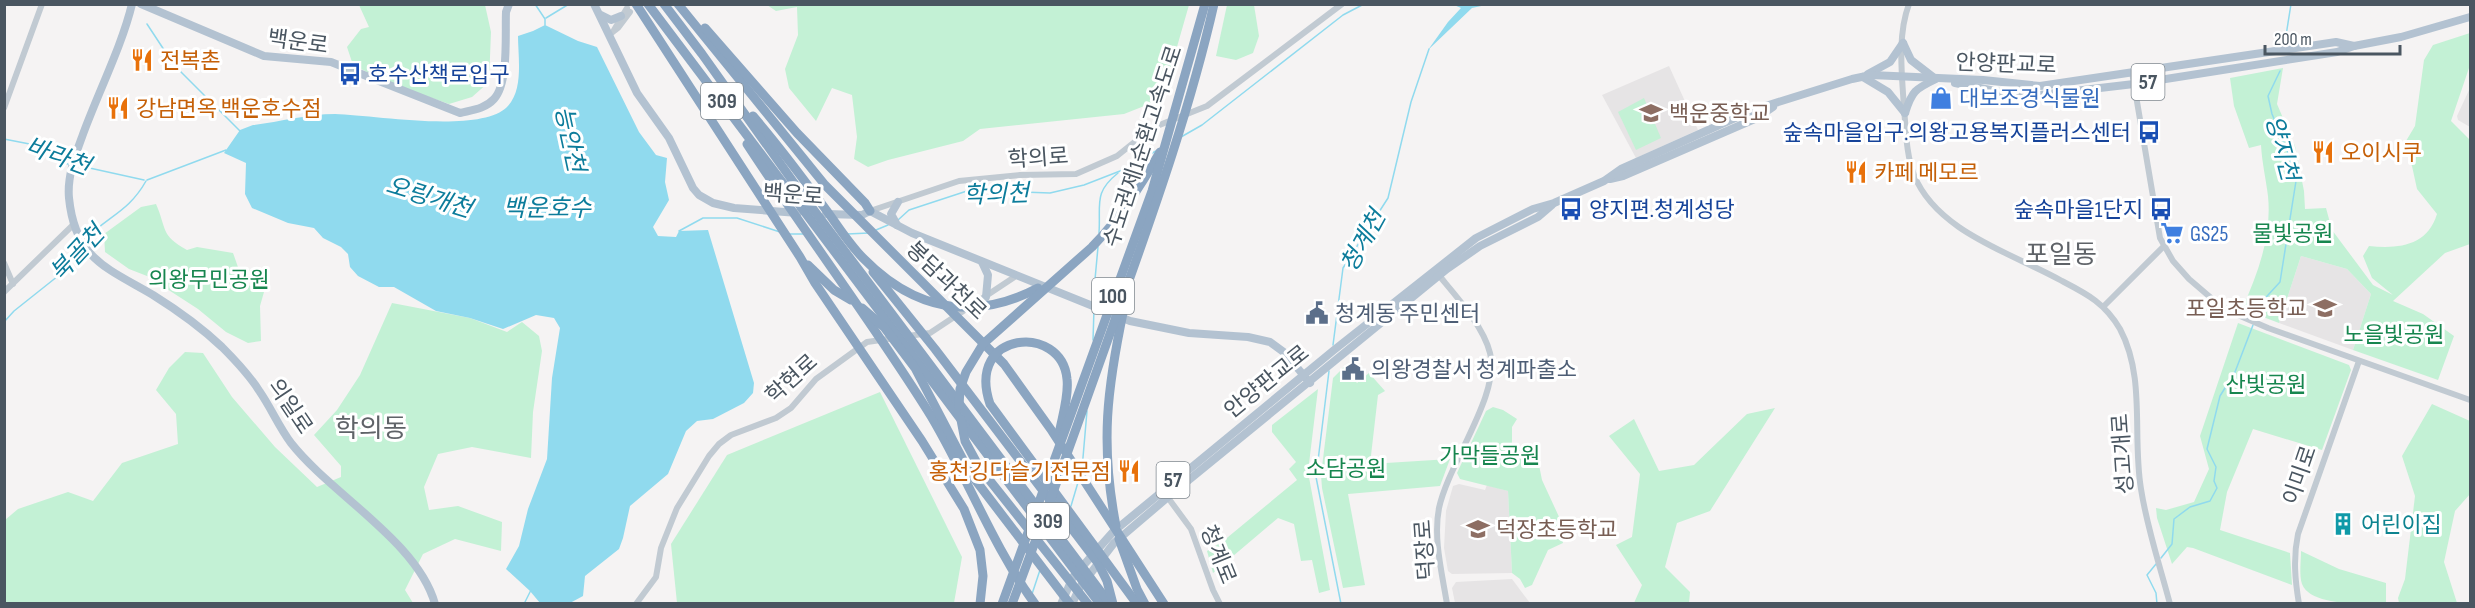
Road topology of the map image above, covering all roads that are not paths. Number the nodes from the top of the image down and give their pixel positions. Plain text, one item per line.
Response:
1 (42, 4) edge
2 (132, 4) edge
3 (141, 4) edge
4 (509, 4) edge
5 (594, 4) edge
6 (648, 4) edge
7 (664, 4) edge
8 (678, 4) edge
9 (685, 4) edge
10 (1206, 4) edge
11 (1214, 4) edge
12 (1342, 4) edge
13 (1909, 4) edge
14 (631, 8) edge
15 (600, 15) junction
16 (621, 16) junction
17 (2470, 17) edge
18 (611, 32) junction
19 (1903, 43) junction
20 (2354, 46) junction
21 (2132, 72) junction
22 (1902, 75) junction
23 (703, 76) junction
24 (1863, 77) junction
25 (1938, 79) junction
26 (2134, 84) junction
27 (4, 108) edge
28 (1905, 113) junction
29 (1169, 135) junction
30 (803, 195) junction
31 (898, 202) junction
32 (870, 211) junction
33 (890, 219) junction
34 (74, 228) junction
35 (2164, 246) junction
36 (800, 257) junction
37 (862, 257) junction
38 (982, 262) junction
39 (4, 263) edge
40 (1437, 273) junction
41 (1131, 274) junction
42 (1016, 276) junction
43 (1052, 281) junction
44 (13, 284) junction
45 (4, 292) edge
46 (986, 297) junction
47 (2104, 306) junction
48 (918, 361) junction
49 (2359, 361) junction
50 (1303, 374) junction
51 (1310, 383) junction
52 (2470, 400) edge
53 (1055, 457) junction
54 (1165, 493) junction
55 (1095, 591) junction
56 (1133, 591) junction
57 (435, 603) edge
58 (636, 603) edge
59 (980, 603) edge
60 (1002, 603) edge
61 (1012, 603) edge
62 (1035, 603) edge
63 (1061, 603) edge
64 (1071, 603) edge
65 (1088, 603) edge
66 (1100, 603) edge
67 (1112, 603) edge
68 (1137, 603) edge
69 (1145, 603) edge
70 (1164, 603) edge
71 (1220, 603) edge
72 (1447, 603) edge
73 (2170, 603) edge
74 (2299, 603) edge

1 - 27 street
2 - 34 main road
3 - 4 main road, 백운로
5 - 15 main road, 백운로
6 - 23 highway, 309
7 - 30 highway, 309
8 - 70 highway, 봉담과천로
9 - 32 highway
10 - 29 highway, 수도권제1순환고속도로 / 100
11 - 41 highway, 수도권제1순환고속도로 / 100
12 - 31 street, 학의로
13 - 19 street, 성고개로
14 - 16 street
14 - 18 street
14 - 36 highway
15 - 16 main road
15 - 18 main road, 백운로
16 - 18 street
17 - 20 main road, 안양판교로 / 57
18 - 32 main road, 백운로
19 - 22 street, 성고개로
19 - 24 main road
19 - 25 main road
20 - 21 main road, 안양판교로 / 57
20 - 26 main road, 안양판교로 / 57
21 - 25 main road, 안양판교로 / 57
21 - 26 street
22 - 24 main road, 안양판교로 / 57
22 - 25 main road, 안양판교로 / 57
22 - 28 street, 성고개로
23 - 30 highway, 309
23 - 62 highway
24 - 28 main road
24 - 40 main road, 안양판교로 / 57
25 - 26 main road, 안양판교로 / 57
25 - 28 main road
26 - 35 street
28 - 47 street, 성고개로
29 - 43 highway
29 - 53 highway, 수도권제1순환고속도로 / 100
30 - 37 highway
30 - 48 highway, 309
31 - 32 street, 학의로
31 - 33 main road
32 - 33 main road
33 - 38 main road
34 - 44 street
34 - 57 main road, 의일로
35 - 47 street
35 - 49 street
36 - 48 highway
36 - 59 highway
37 - 43 highway
37 - 67 highway
38 - 42 main road
38 - 46 main road
39 - 44 street
40 - 50 main road, 안양판교로 / 57
40 - 51 main road, 안양판교로 / 57
40 - 72 street, 덕장로
41 - 56 highway
41 - 61 highway, 수도권제1순환고속도로 / 100
42 - 46 street, 학현로
42 - 50 main road
43 - 65 highway
44 - 45 street
46 - 58 street, 학현로
47 - 73 street, 성고개로
48 - 55 highway, 309
48 - 64 highway
49 - 52 street
49 - 74 street, 이미로
50 - 51 main road
50 - 54 main road, 안양판교로 / 57
51 - 54 main road, 안양판교로 / 57
53 - 56 highway
53 - 60 highway, 수도권제1순환고속도로 / 100
54 - 63 main road, 안양판교로 / 57
54 - 64 main road, 안양판교로 / 57
54 - 71 street, 청계로
55 - 66 highway, 309
55 - 67 highway, 309
56 - 68 highway
56 - 69 highway

